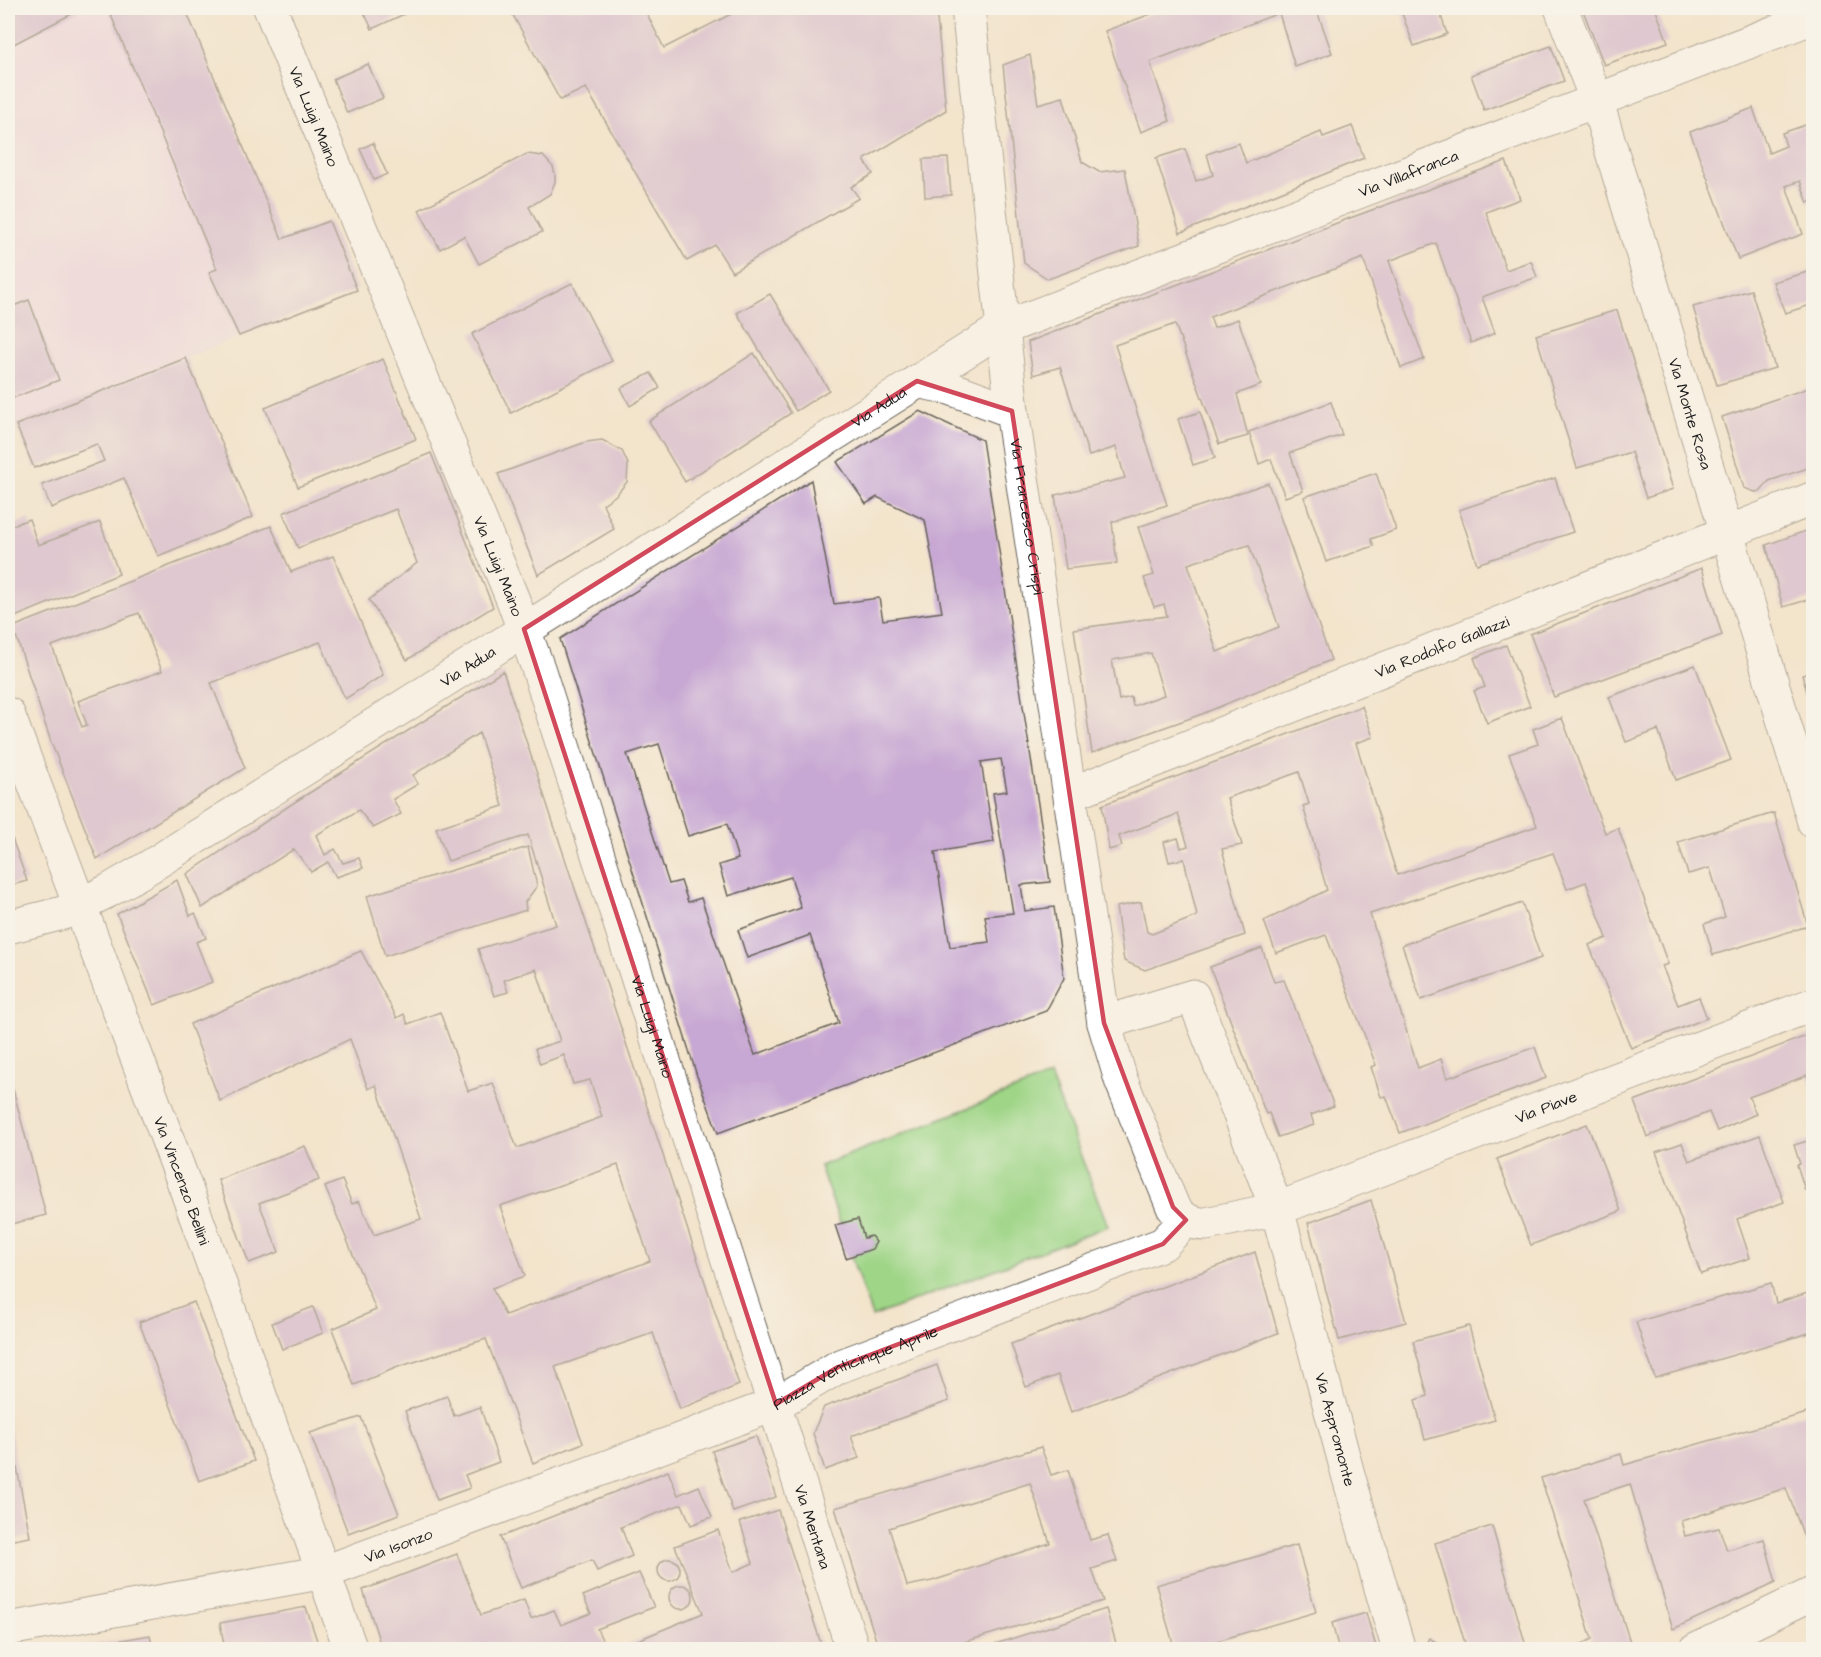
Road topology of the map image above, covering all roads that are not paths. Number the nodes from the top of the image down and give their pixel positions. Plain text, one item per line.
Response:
1 (270, 8) edge
2 (968, 8) edge
3 (1561, 8) edge
4 (1814, 17) edge
5 (1596, 99) junction
6 (1001, 329) junction
7 (917, 381) junction
8 (1012, 411) junction
9 (1814, 498) edge
10 (1727, 533) junction
11 (524, 629) junction
12 (8, 714) edge
13 (1070, 794) junction
14 (1814, 822) edge
15 (78, 906) junction
16 (8, 927) edge
17 (1814, 1004) edge
18 (1104, 1023) junction
19 (689, 1140) joint
20 (1277, 1209) junction
21 (1186, 1220) junction
22 (776, 1404) junction
23 (326, 1572) junction
24 (1814, 1593) edge
25 (8, 1629) edge
26 (351, 1650) edge
27 (853, 1650) edge
28 (1399, 1650) edge
29 (1696, 1650) edge

1 - 11 street, Via Luigi Maino
2 - 6 street, Via Francesco Crispi
3 - 5 street, Via Monte Rosa
4 - 5 street, Via Villafranca
5 - 6 street, Via Villafranca
5 - 10 street, Via Monte Rosa
6 - 7 street, Via Adua
6 - 8 street, Via Francesco Crispi
7 - 8 street, Via Adua
7 - 11 street, Via Adua
8 - 13 street, Via Francesco Crispi
9 - 10 street, Via Rodolfo Gallazzi
10 - 13 street, Via Rodolfo Gallazzi
10 - 14 street, Via Monte Rosa
11 - 15 street, Via Adua
11 - 19 street, Via Luigi Maino
12 - 15 street, Via Vincenzo Bellini
13 - 18 street, Via Francesco Crispi
15 - 16 street, Via Adua
15 - 23 street, Via Vincenzo Bellini
17 - 20 street, Via Piave
18 - 20 street, Via Aspromonte
18 - 21 street
19 - 22 street, Piazza Venticinque Aprile
20 - 21 street
20 - 28 street, Via Aspromonte
21 - 22 street, Piazza Venticinque Aprile
22 - 23 street, Via Isonzo
22 - 27 street, Via Mentana
23 - 25 street, Via Isonzo
23 - 26 street, Via Vincenzo Bellini
24 - 29 street

